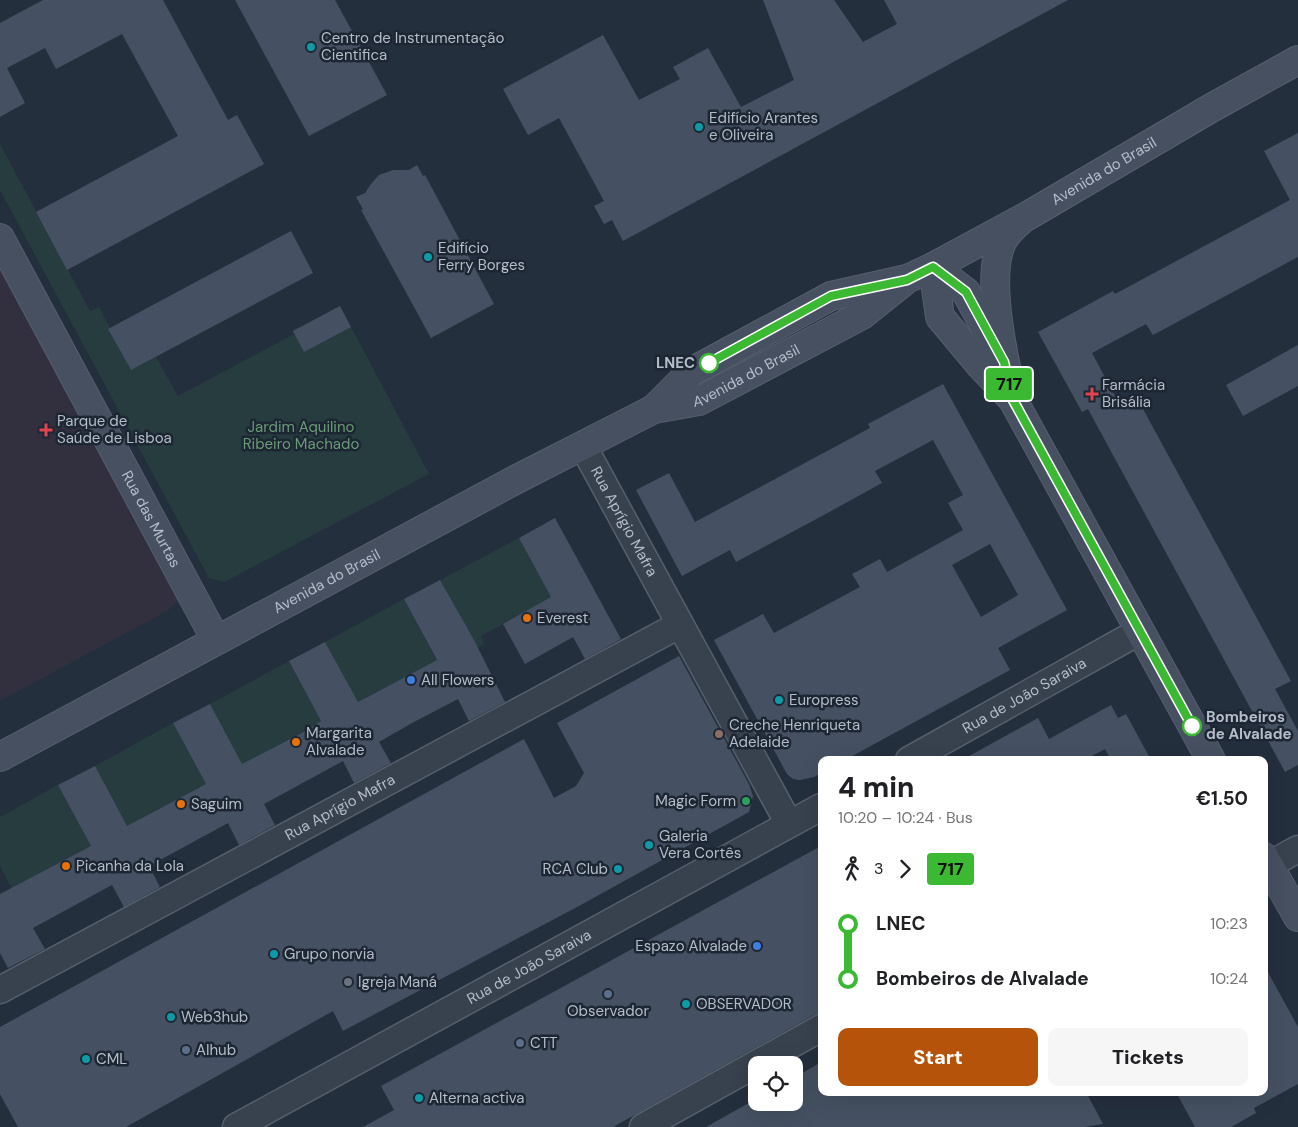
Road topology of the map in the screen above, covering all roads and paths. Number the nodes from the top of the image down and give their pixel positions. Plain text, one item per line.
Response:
1 (1298, 60) edge
2 (1029, 215) junction
3 (0, 238) edge
4 (933, 267) junction
5 (1004, 362) junction
6 (1013, 400) junction
7 (584, 446) junction
8 (680, 624) junction
9 (1140, 631) junction
10 (216, 640) junction
11 (916, 756) edge
12 (1209, 756) edge
13 (0, 757) edge
14 (818, 809) edge
15 (789, 824) junction
16 (1298, 849) edge
17 (1268, 860) edge
18 (1268, 864) edge
19 (1298, 917) edge
20 (0, 990) edge
21 (818, 1030) edge
22 (236, 1127) edge
23 (643, 1127) edge

1 - 2 main road, Avenida do Brasil
2 - 4 main road, Avenida do Brasil
2 - 5 main road
3 - 10 main road, Rua das Murtas
4 - 5 main road
4 - 6 main road
4 - 7 main road, Avenida do Brasil
5 - 6 main road
6 - 9 main road
7 - 8 street, Rua Aprígio Mafra
7 - 10 main road, Avenida do Brasil
8 - 15 street, Rua Aprígio Mafra
8 - 20 street, Rua Aprígio Mafra
9 - 11 street, Rua de João Saraiva
9 - 12 main road
10 - 13 main road, Avenida do Brasil
14 - 15 street, Rua de João Saraiva
15 - 22 street, Rua de João Saraiva
16 - 17 street
18 - 19 main road
21 - 23 street

